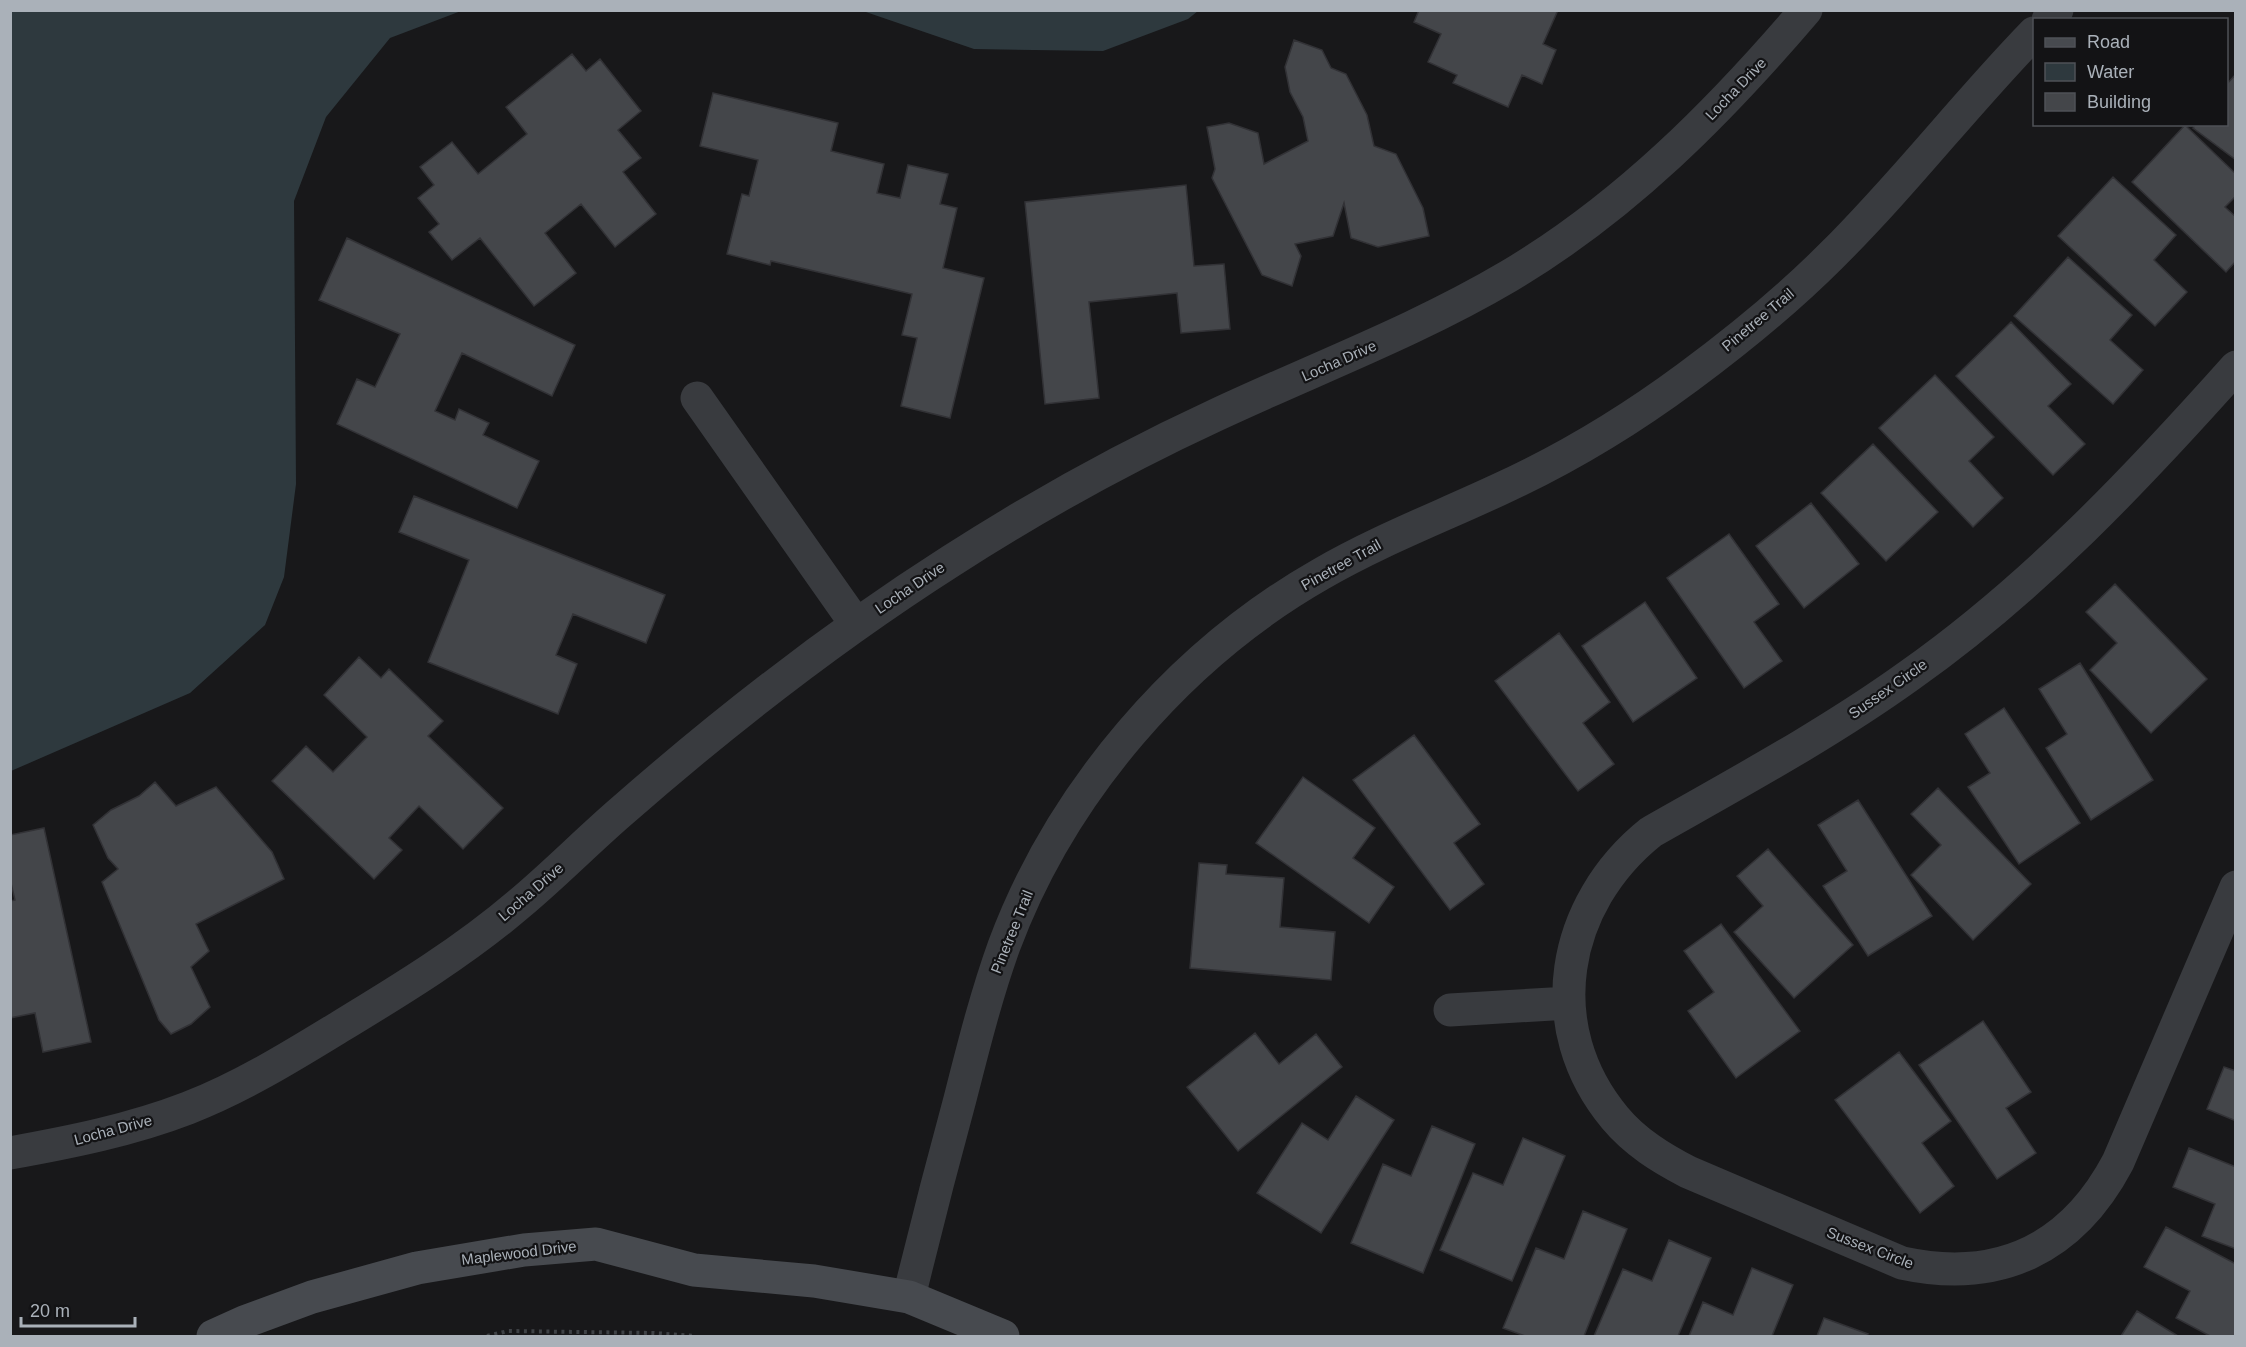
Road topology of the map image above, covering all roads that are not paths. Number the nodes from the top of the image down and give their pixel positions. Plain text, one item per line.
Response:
1 (1806, 10) edge
2 (2033, 34) edge
3 (2235, 368) edge
4 (697, 398) dead end
5 (856, 624) junction
6 (2235, 887) edge
7 (1569, 1003) junction
8 (1450, 1010) dead end
9 (10, 1153) edge
10 (909, 1298) junction
11 (213, 1336) edge
12 (1003, 1336) edge

1 - 5 street, Locha Drive
2 - 10 street, Pinetree Trail
3 - 7 street, Sussex Circle
4 - 5 street
5 - 9 street, Locha Drive
6 - 7 street, Sussex Circle
7 - 8 street
10 - 11 street, Maplewood Drive
10 - 12 street, Maplewood Drive

